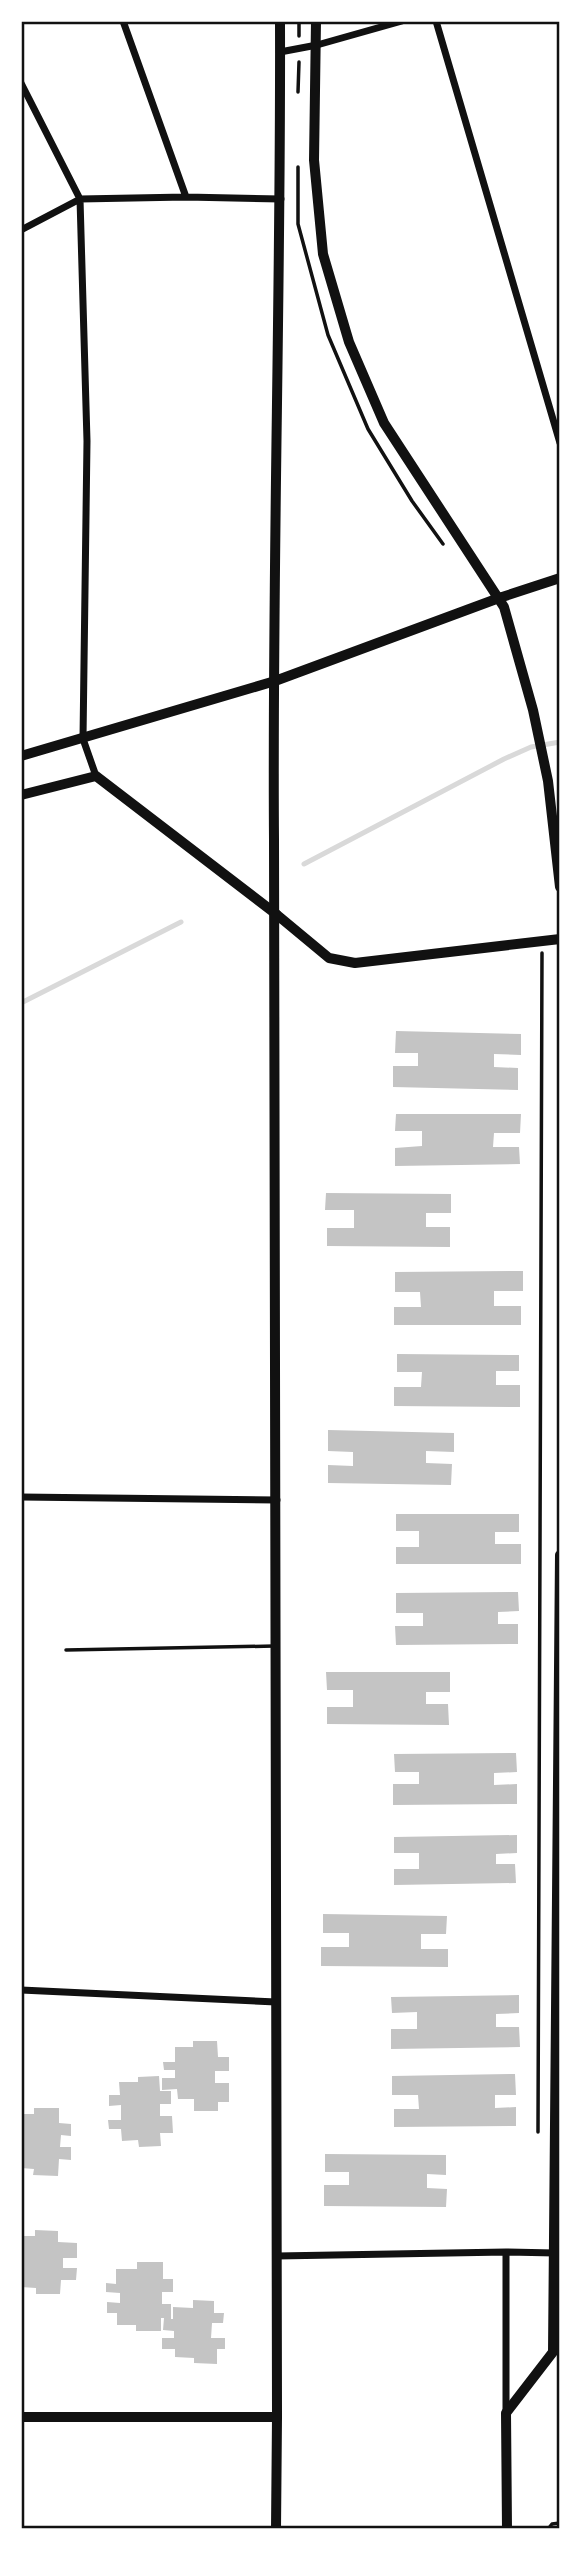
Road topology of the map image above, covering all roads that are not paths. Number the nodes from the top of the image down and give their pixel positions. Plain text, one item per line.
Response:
1 (122, 21) edge
2 (280, 21) edge
3 (317, 21) edge
4 (402, 21) edge
5 (436, 21) edge
6 (317, 45) junction
7 (280, 52) junction
8 (21, 83) edge
9 (186, 197) junction
10 (80, 199) junction
11 (281, 199) junction
12 (21, 230) edge
13 (560, 443) edge
14 (560, 578) edge
15 (499, 598) junction
16 (275, 681) junction
17 (83, 739) junction
18 (21, 756) edge
19 (96, 776) junction
20 (21, 795) edge
21 (560, 887) edge
22 (276, 914) junction
23 (560, 939) edge
24 (21, 1497) edge
25 (277, 1500) junction
26 (560, 1555) edge
27 (278, 1646) junction
28 (66, 1650) dead end
29 (21, 1990) edge
30 (275, 2002) junction
31 (506, 2252) junction
32 (555, 2253) junction
33 (277, 2256) junction
34 (506, 2413) junction
35 (21, 2417) edge
36 (277, 2417) junction
37 (560, 2524) edge
38 (276, 2529) edge
39 (507, 2529) edge
40 (548, 2529) edge

1 - 9 street
2 - 7 main road
3 - 6 main road
4 - 6 street
5 - 13 street
6 - 7 street
6 - 15 main road
7 - 11 main road
8 - 10 street
9 - 10 street
9 - 11 street
10 - 12 street
10 - 17 street
11 - 16 main road
14 - 15 main road
15 - 16 main road
15 - 21 main road
16 - 17 street
16 - 22 main road
17 - 18 street
17 - 19 street
19 - 20 street
19 - 22 street
22 - 23 main road
22 - 25 main road
24 - 25 street
25 - 27 main road
26 - 32 main road
27 - 28 lane
27 - 30 main road
29 - 30 street
30 - 33 main road
31 - 32 street
31 - 33 street
31 - 34 street
32 - 34 main road
33 - 36 main road
34 - 39 main road
35 - 36 main road
36 - 38 street
37 - 40 lane

